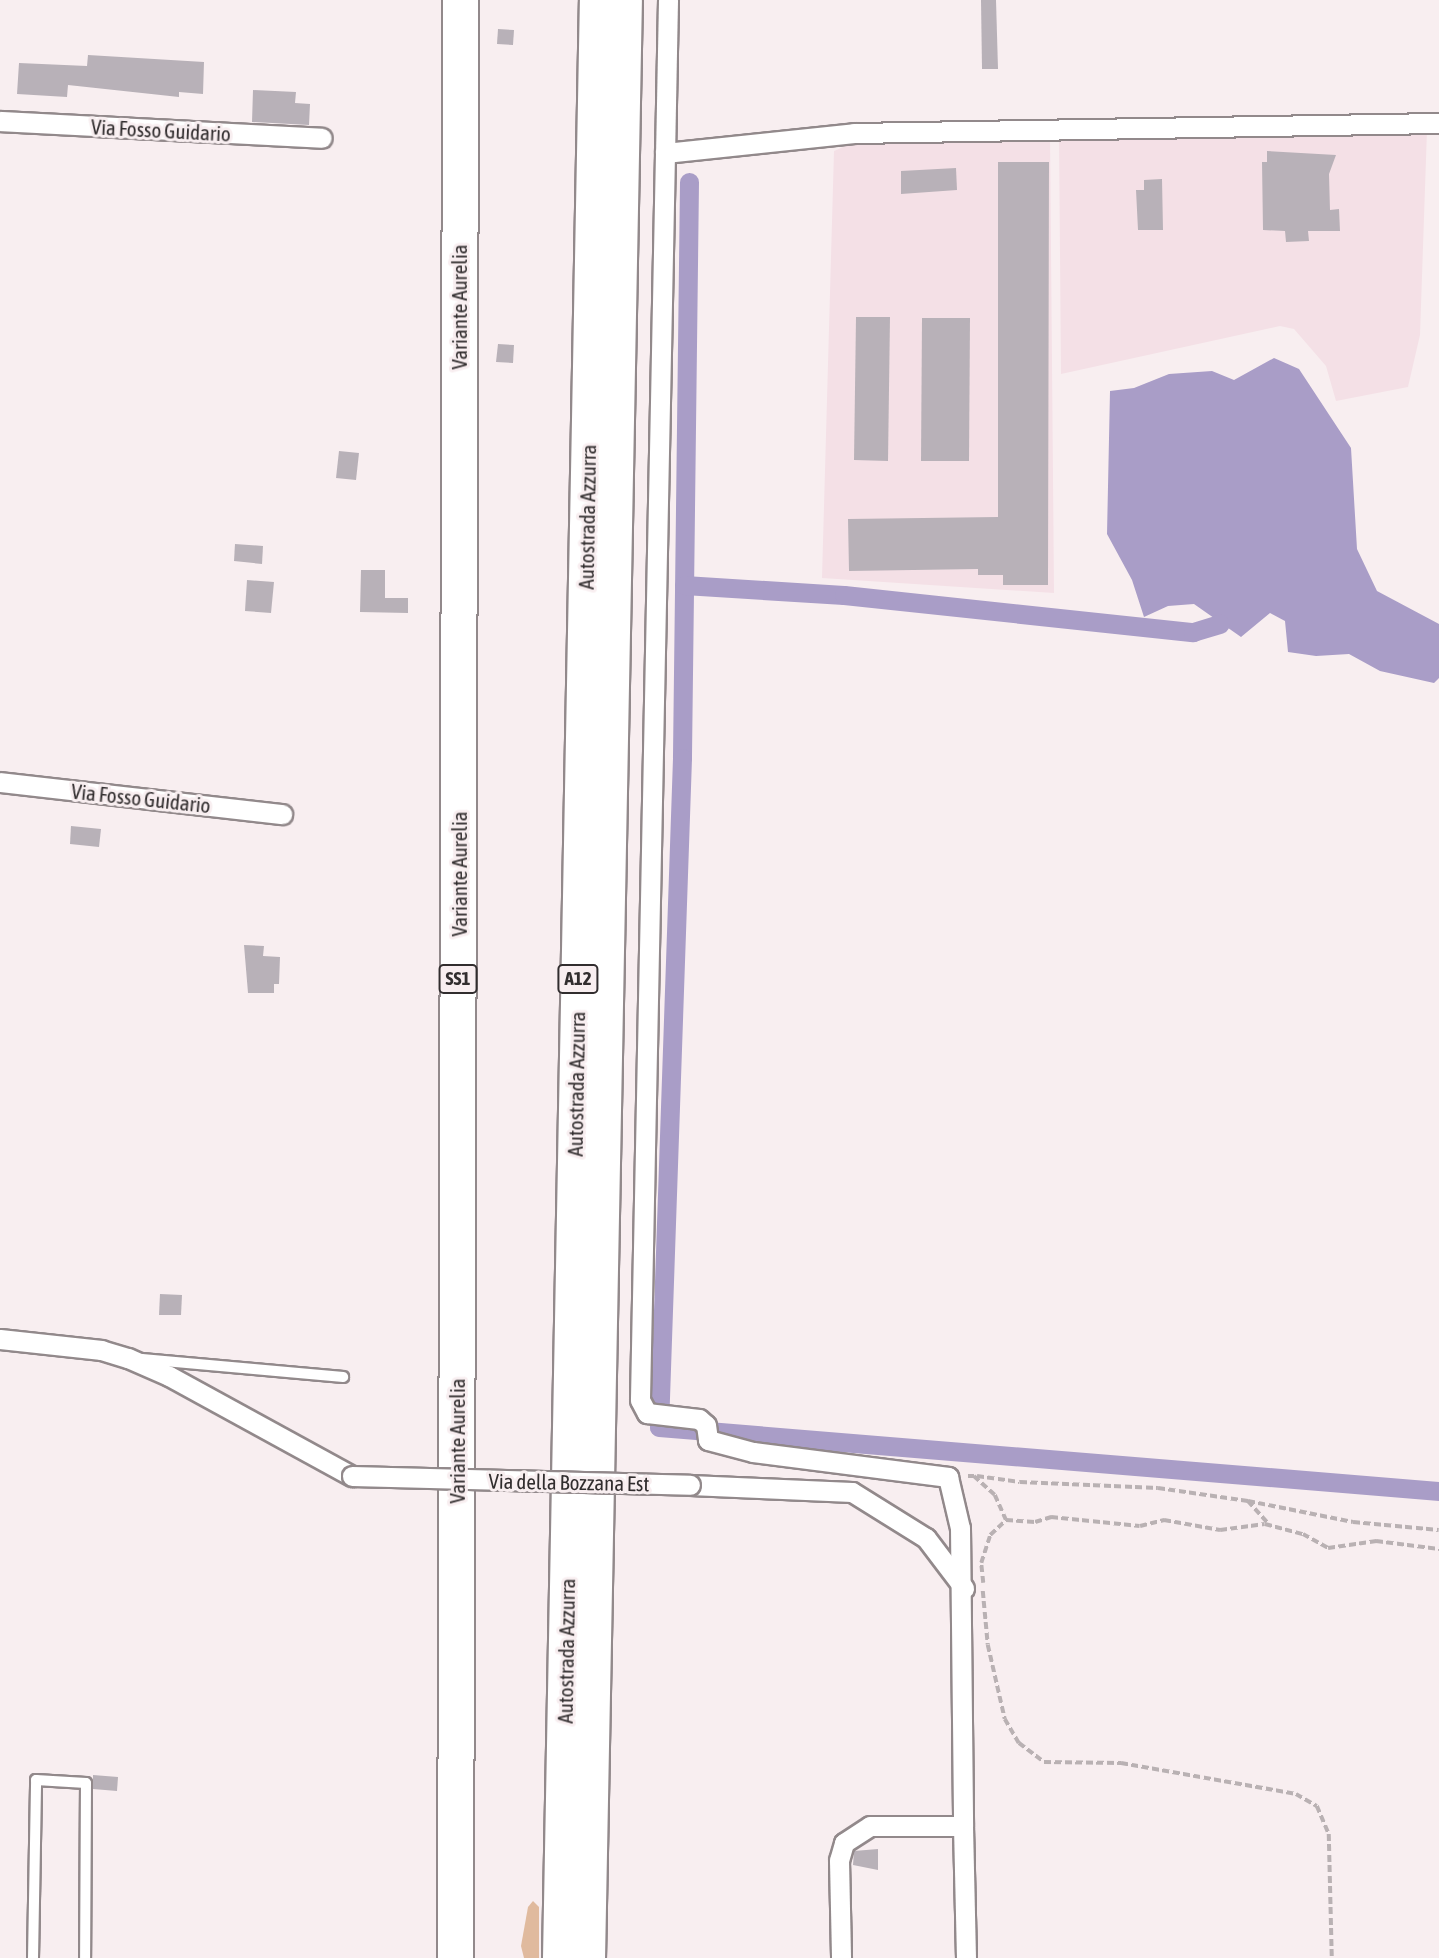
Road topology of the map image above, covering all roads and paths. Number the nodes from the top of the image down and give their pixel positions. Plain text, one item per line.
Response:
1 (436, 0) edge
2 (460, 0) edge
3 (597, 0) edge
4 (624, 0) edge
5 (668, 0) edge
6 (0, 121) edge
7 (1439, 123) edge
8 (322, 138) dead end
9 (665, 153) junction
10 (0, 782) edge
11 (282, 814) dead end
12 (0, 1339) edge
13 (128, 1358) junction
14 (344, 1377) dead end
15 (974, 1476) junction
16 (948, 1477) junction
17 (1248, 1501) junction
18 (1006, 1520) junction
19 (1270, 1525) junction
20 (1439, 1530) edge
21 (1439, 1549) edge
22 (964, 1588) junction
23 (963, 1826) junction
24 (33, 1958) edge
25 (85, 1958) edge
26 (434, 1958) edge
27 (455, 1958) edge
28 (560, 1958) edge
29 (587, 1958) edge
30 (841, 1958) edge
31 (966, 1958) edge
32 (1332, 1958) edge

1 - 26 highway, Variante Aurelia / SS1
2 - 27 highway, Variante Aurelia / SS1
3 - 28 highway, Autostrada Azzurra / A12
4 - 29 highway, Autostrada Azzurra / A12
5 - 9 street
6 - 8 street, Via Fosso Guidario
7 - 9 street
9 - 16 street
10 - 11 street, Via Fosso Guidario
12 - 13 street, Via della Bozzana Est
13 - 14 lane
13 - 22 street, Via della Bozzana Est, bridge
15 - 16 path
15 - 17 path
15 - 18 path
16 - 22 street
17 - 19 path
17 - 20 path
18 - 19 path
18 - 32 path
19 - 21 path
22 - 23 street
23 - 30 street
23 - 31 street
24 - 25 lane

